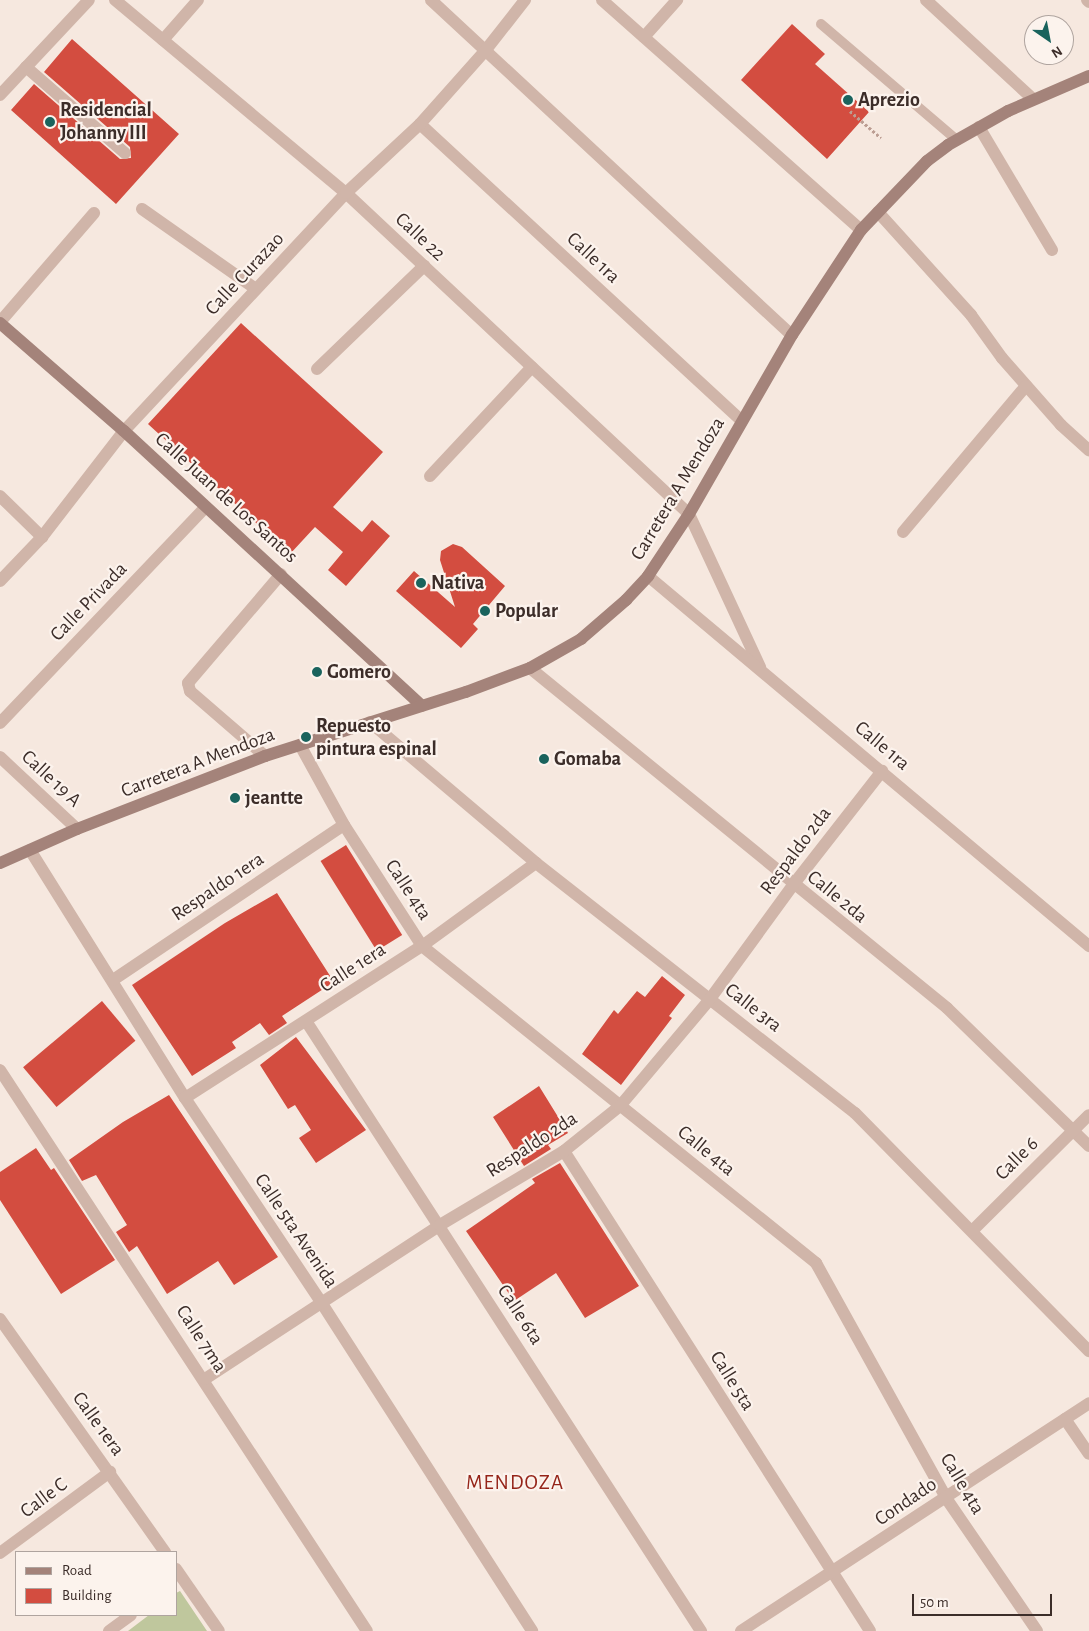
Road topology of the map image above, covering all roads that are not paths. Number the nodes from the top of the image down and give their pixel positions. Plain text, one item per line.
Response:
1 (89, 0) edge
2 (115, 0) edge
3 (198, 0) edge
4 (431, 0) edge
5 (525, 0) edge
6 (602, 0) edge
7 (677, 0) edge
8 (926, 0) edge
9 (821, 24) dead end
10 (644, 37) junction
11 (163, 40) junction
12 (485, 51) junction
13 (26, 67) junction
14 (1089, 76) edge
15 (0, 95) edge
16 (1033, 99) junction
17 (420, 124) junction
18 (979, 127) junction
19 (957, 140) junction
20 (125, 153) dead end
21 (346, 193) junction
22 (142, 209) dead end
23 (878, 212) junction
24 (94, 213) dead end
25 (861, 230) junction
26 (1052, 250) dead end
27 (424, 266) junction
28 (256, 289) junction
29 (0, 322) edge
30 (792, 335) junction
31 (532, 367) junction
32 (317, 369) dead end
33 (1026, 386) junction
34 (741, 420) junction
35 (124, 431) junction
36 (1089, 450) edge
37 (430, 476) dead end
38 (0, 496) edge
39 (206, 507) junction
40 (690, 514) junction
41 (903, 532) dead end
42 (42, 537) junction
43 (281, 574) junction
44 (648, 576) junction
45 (0, 581) edge
46 (530, 668) junction
47 (760, 668) junction
48 (422, 706) junction
49 (370, 722) junction
50 (0, 723) edge
51 (300, 745) junction
52 (265, 756) junction
53 (0, 757) edge
54 (882, 770) junction
55 (344, 825) junction
56 (77, 829) junction
57 (30, 850) junction
58 (536, 863) junction
59 (0, 864) edge
60 (793, 885) junction
61 (422, 946) junction
62 (1089, 946) edge
63 (112, 980) junction
64 (710, 998) junction
65 (306, 1021) junction
66 (0, 1070) edge
67 (185, 1098) junction
68 (620, 1106) junction
69 (1089, 1115) edge
70 (1073, 1130) junction
71 (1089, 1146) edge
72 (564, 1151) junction
73 (440, 1225) junction
74 (973, 1230) junction
75 (321, 1302) junction
76 (0, 1319) edge
77 (1088, 1349) edge
78 (205, 1379) junction
79 (1089, 1403) edge
80 (1065, 1419) junction
81 (1089, 1454) edge
82 (110, 1472) junction
83 (946, 1498) junction
84 (164, 1551) edge
85 (0, 1554) edge
86 (832, 1574) junction
87 (178, 1575) edge
88 (130, 1616) edge
89 (110, 1631) edge
90 (219, 1631) edge
91 (368, 1631) edge
92 (532, 1631) edge
93 (701, 1631) edge
94 (742, 1631) edge
95 (870, 1631) edge
96 (1037, 1631) edge

1 - 13 street
2 - 11 street, Calle 22
3 - 11 street
4 - 12 street
5 - 12 street, Calle Curazao
6 - 10 street
7 - 10 street
8 - 16 street
9 - 19 lane
10 - 25 street
11 - 21 street, Calle 22
12 - 17 street, Calle Curazao
12 - 30 street
13 - 15 street
13 - 20 street
14 - 16 street, Carretera A Mendoza
16 - 18 street, Carretera A Mendoza
17 - 21 street, Calle Curazao
17 - 34 street, Calle 1ra
18 - 19 street, Carretera A Mendoza
18 - 26 street
19 - 23 street, Carretera A Mendoza
21 - 27 street, Calle 22
21 - 28 street, Calle Curazao
22 - 28 street
23 - 25 street, Carretera A Mendoza
23 - 33 street
24 - 29 street
25 - 30 street, Carretera A Mendoza
27 - 31 street, Calle 22
27 - 32 street
28 - 35 street, Calle Curazao
29 - 35 street, Calle Juan de Los Santos
30 - 34 street, Carretera A Mendoza
31 - 37 street
31 - 40 street, Calle 22
33 - 36 street
33 - 41 street
34 - 40 street, Carretera A Mendoza
35 - 39 street, Calle Juan de Los Santos
35 - 42 street, Calle Curazao
38 - 42 street
39 - 43 street, Calle Juan de Los Santos
39 - 50 street, Calle Privada
40 - 44 street, Carretera A Mendoza
40 - 47 street
42 - 45 street, Calle Curazao
43 - 48 street, Calle Juan de Los Santos
43 - 52 street
44 - 46 street, Carretera A Mendoza
44 - 47 street, Calle 1ra
46 - 48 street, Carretera A Mendoza
46 - 60 street, Calle 2da
47 - 54 street, Calle 1ra
48 - 49 street, Carretera A Mendoza
49 - 51 street, Carretera A Mendoza
49 - 58 street, Calle 3ra
51 - 52 street, Carretera A Mendoza
51 - 55 street, Calle 4ta
52 - 56 street, Carretera A Mendoza
53 - 56 street, Calle 19 A
54 - 60 street, Respaldo 2da
54 - 62 street, Calle 1ra
55 - 61 street, Calle 4ta
55 - 63 street, Respaldo 1era
56 - 57 street, Carretera A Mendoza
57 - 59 street, Carretera A Mendoza
57 - 63 street, Calle 5ta Avenida
58 - 61 street, Calle 1era
58 - 64 street, Calle 3ra
60 - 64 street, Respaldo 2da
60 - 70 street, Calle 2da
61 - 65 street, Calle 1era
61 - 68 street, Calle 4ta
63 - 67 street, Calle 5ta Avenida
64 - 68 street, Respaldo 2da
64 - 74 street, Calle 3ra
65 - 67 street, Calle 1era
65 - 73 street, Calle 6ta
66 - 78 street, Calle 7ma
67 - 75 street, Calle 5ta Avenida
68 - 72 street, Respaldo 2da
68 - 83 street, Calle 4ta
69 - 70 street, Calle 6
70 - 71 street, Calle 2da
70 - 74 street, Calle 6
72 - 73 street, Respaldo 2da
72 - 86 street, Calle 5ta
73 - 75 street, Respaldo 2da
73 - 93 street, Calle 6ta
74 - 77 street, Calle 3ra
75 - 78 street, Respaldo 2da
75 - 92 street, Calle 5ta Avenida
76 - 82 street, Calle 1era
78 - 91 street, Calle 7ma
79 - 80 street, Condado
80 - 81 street
80 - 83 street, Condado
82 - 84 street, Calle 1era
82 - 85 street, Calle C
83 - 86 street, Condado
83 - 96 street, Calle 4ta
86 - 94 street, Condado
86 - 95 street, Calle 5ta
87 - 90 street
88 - 89 street

